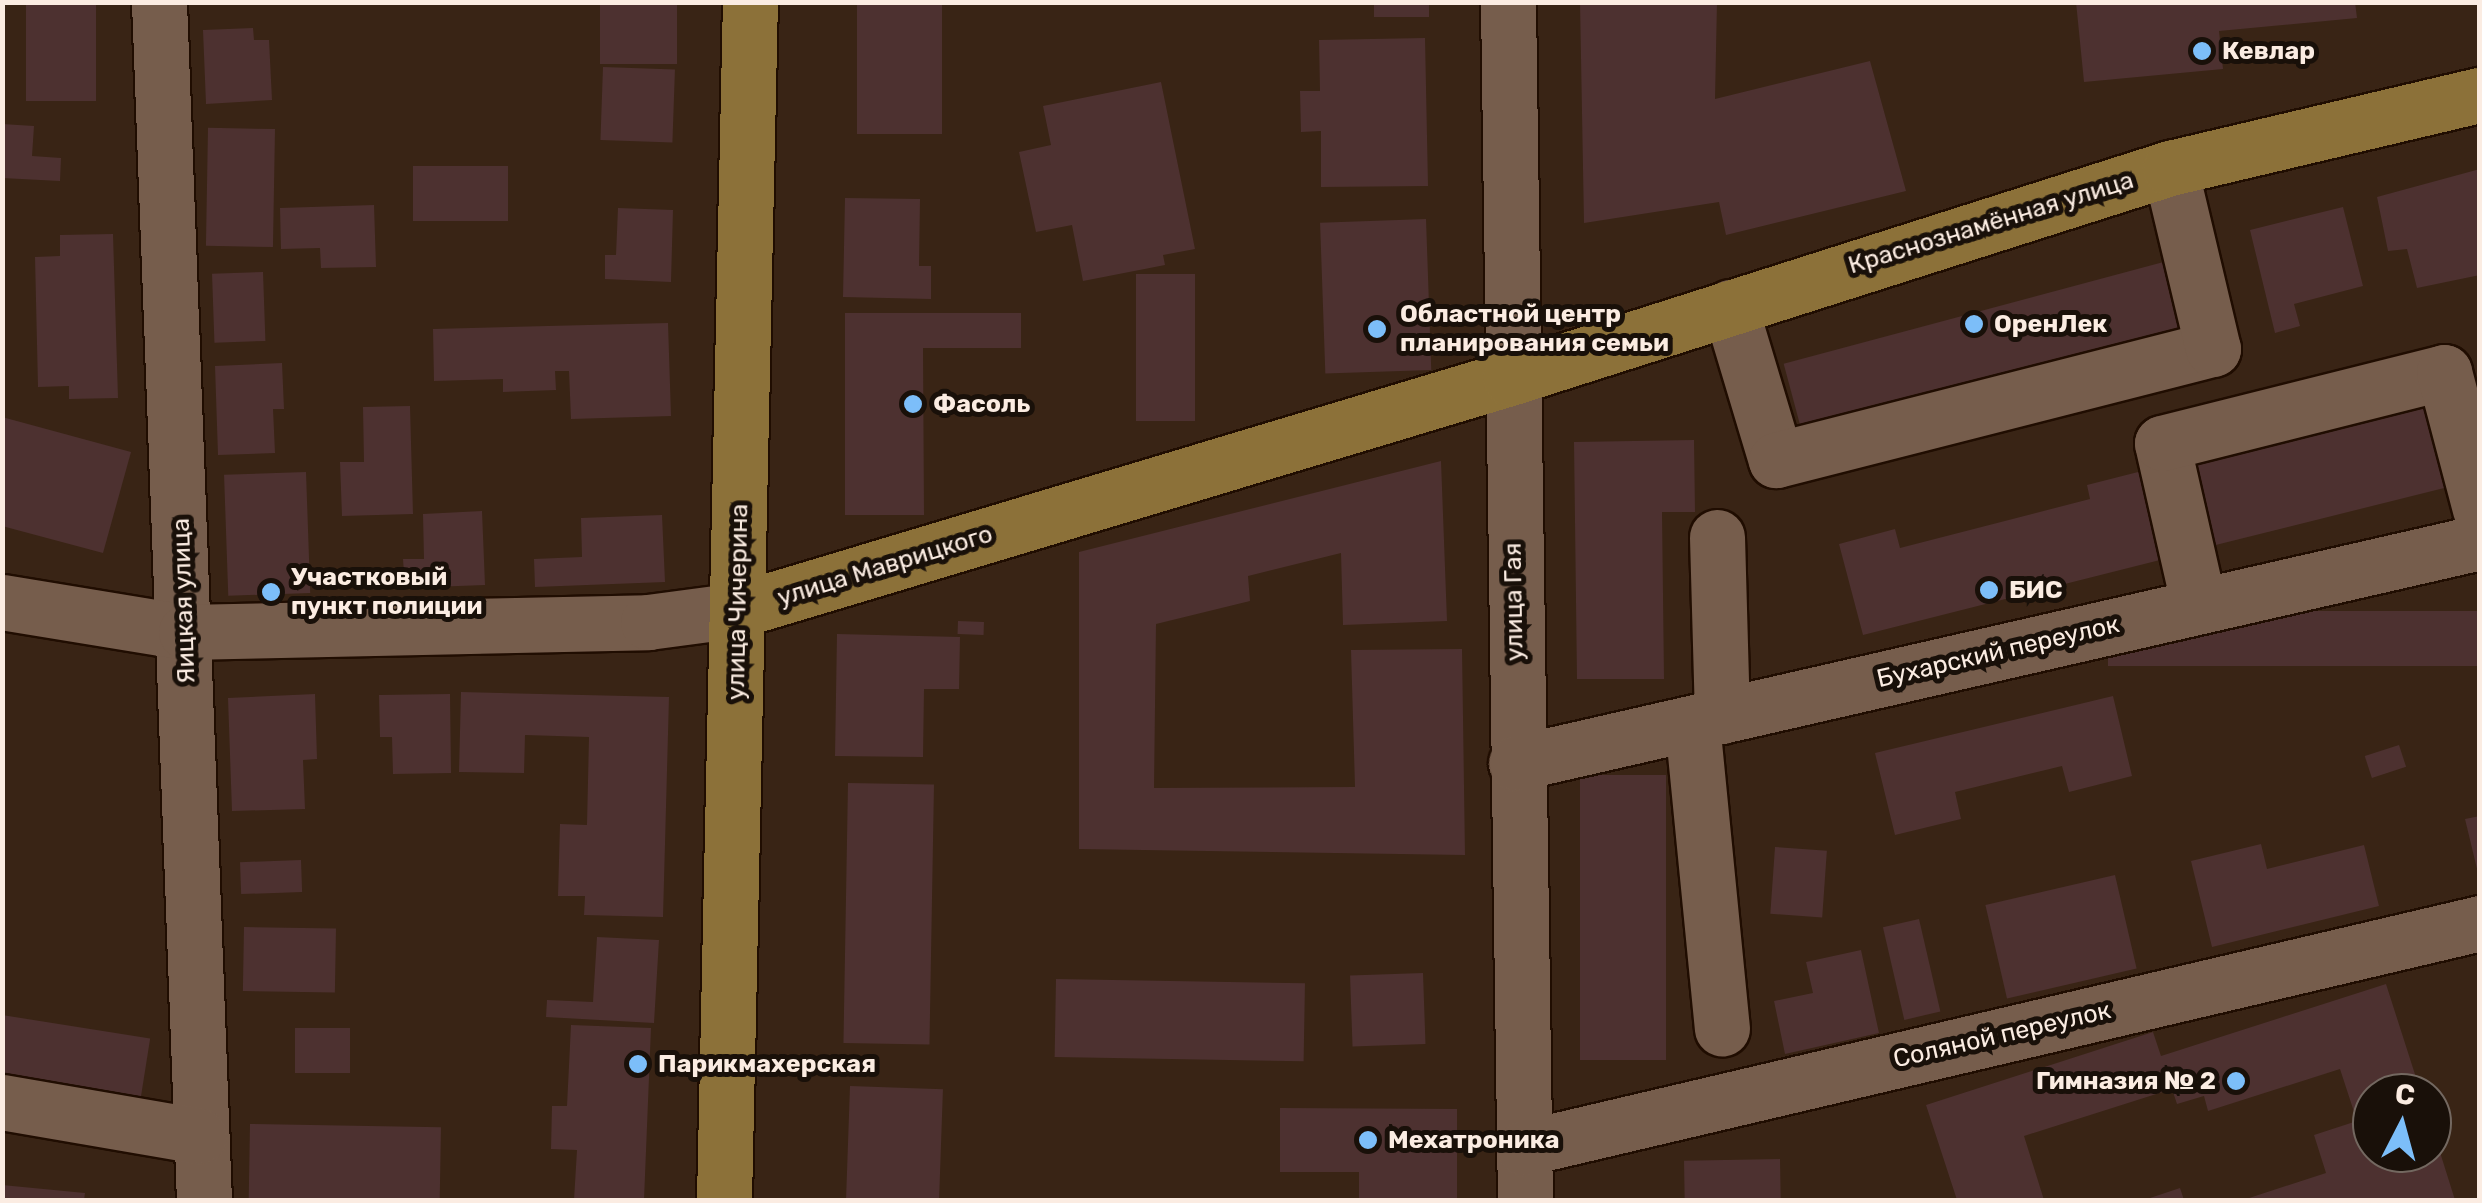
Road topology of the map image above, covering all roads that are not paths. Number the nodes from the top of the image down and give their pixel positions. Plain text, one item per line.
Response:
1 (160, 2) edge
2 (750, 2) edge
3 (1508, 2) edge
4 (2480, 94) edge
5 (2170, 168) junction
6 (1730, 307) junction
7 (1510, 378) junction
8 (2480, 510) edge
9 (1717, 537) dead end
10 (2480, 542) edge
11 (2, 602) edge
12 (2199, 606) junction
13 (738, 610) junction
14 (186, 632) junction
15 (1707, 719) junction
16 (1516, 763) junction
17 (2480, 923) edge
18 (1722, 1030) dead end
19 (2, 1102) edge
20 (199, 1136) junction
21 (1524, 1174) edge
22 (204, 1200) edge
23 (724, 1200) edge

1 - 14 street, Яицкая улица
2 - 13 main road, улица Чичерина
3 - 7 street, улица Гая
4 - 5 main road, Краснознамённая улица
5 - 6 main road, Краснознамённая улица
5 - 6 street
6 - 7 main road, Краснознамённая улица
7 - 13 main road, улица Маврицкого
7 - 16 street, улица Гая
8 - 12 street
9 - 15 street
10 - 12 street, Бухарский переулок
11 - 14 street, улица Маврицкого
12 - 15 street, Бухарский переулок
13 - 14 street, улица Маврицкого
13 - 23 main road, улица Чичерина
14 - 20 street, Яицкая улица
15 - 16 street, Бухарский переулок
15 - 18 street
16 - 21 street, улица Гая
17 - 21 street, Соляной переулок
19 - 20 street
20 - 22 street, Яицкая улица

